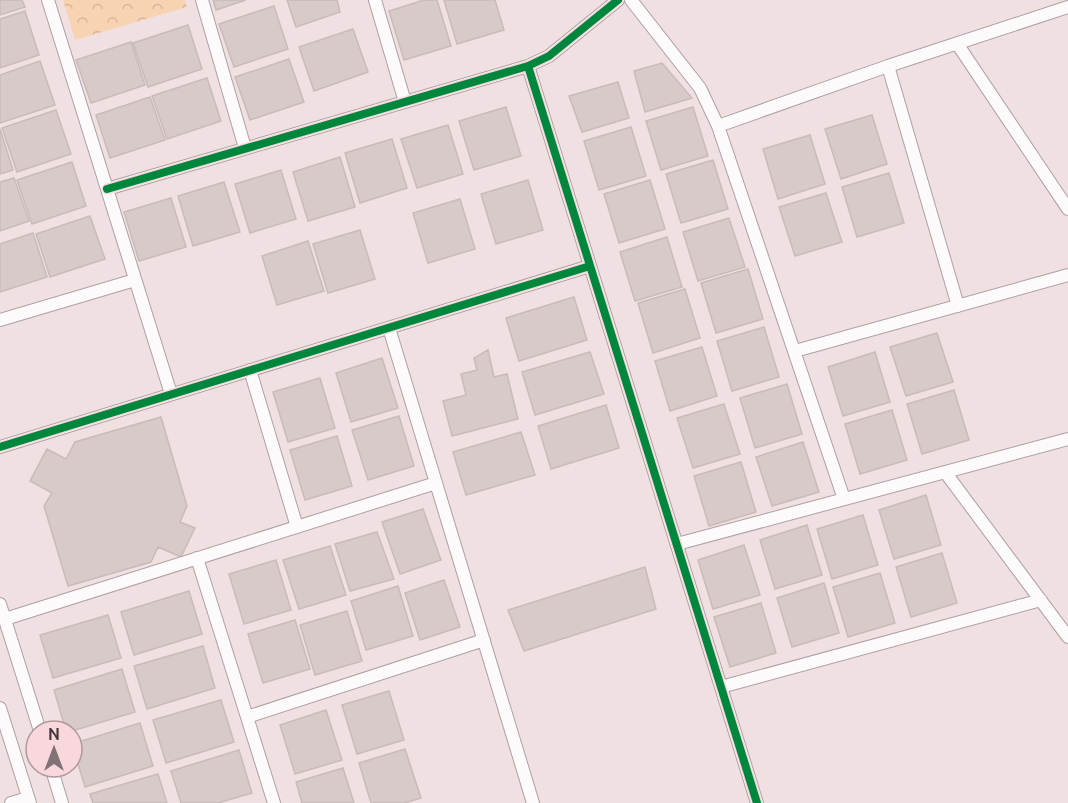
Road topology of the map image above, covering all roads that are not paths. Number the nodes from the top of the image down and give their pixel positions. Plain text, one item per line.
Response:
1 (48, 0) edge
2 (202, 0) edge
3 (375, 0) edge
4 (618, 0) edge
5 (631, 0) edge
6 (1068, 7) edge
7 (958, 45) junction
8 (528, 66) junction
9 (888, 66) junction
10 (405, 102) junction
11 (718, 126) junction
12 (245, 148) junction
13 (107, 189) junction
14 (1068, 209) edge
15 (590, 266) junction
16 (1068, 275) edge
17 (135, 280) junction
18 (958, 306) junction
19 (0, 320) edge
20 (389, 328) junction
21 (795, 351) junction
22 (250, 370) junction
23 (171, 394) junction
24 (1068, 439) edge
25 (0, 447) edge
26 (945, 472) junction
27 (436, 483) junction
28 (844, 499) junction
29 (297, 527) junction
30 (676, 544) junction
31 (197, 558) junction
32 (1041, 600) junction
33 (0, 604) edge
34 (5, 619) junction
35 (1068, 637) edge
36 (484, 640) junction
37 (721, 687) junction
38 (0, 708) edge
39 (247, 717) junction
40 (36, 719) edge
41 (55, 779) edge
42 (29, 800) edge
43 (10, 803) edge
44 (62, 803) edge
45 (274, 803) edge
46 (533, 803) edge
47 (757, 803) edge

1 - 13 street
2 - 12 street
3 - 10 street
4 - 8 street
5 - 11 street
6 - 7 street
7 - 9 street
7 - 14 street
8 - 10 street
8 - 15 street
9 - 11 street
9 - 18 street
10 - 12 street
11 - 21 street
12 - 13 street
13 - 17 street
15 - 20 street
15 - 30 street
16 - 18 street
17 - 19 street
17 - 23 street
18 - 21 street
20 - 22 street
20 - 27 street
21 - 28 street
22 - 23 street
22 - 29 street
23 - 25 street
24 - 26 street
26 - 28 street
26 - 32 street
27 - 29 street
27 - 36 street
28 - 30 street
29 - 31 street
30 - 37 street
31 - 34 street
31 - 39 street
32 - 35 street
32 - 37 street
33 - 34 street
34 - 40 street
36 - 39 street
36 - 46 street
37 - 47 street
38 - 42 street
39 - 45 street
41 - 44 street
42 - 43 street

